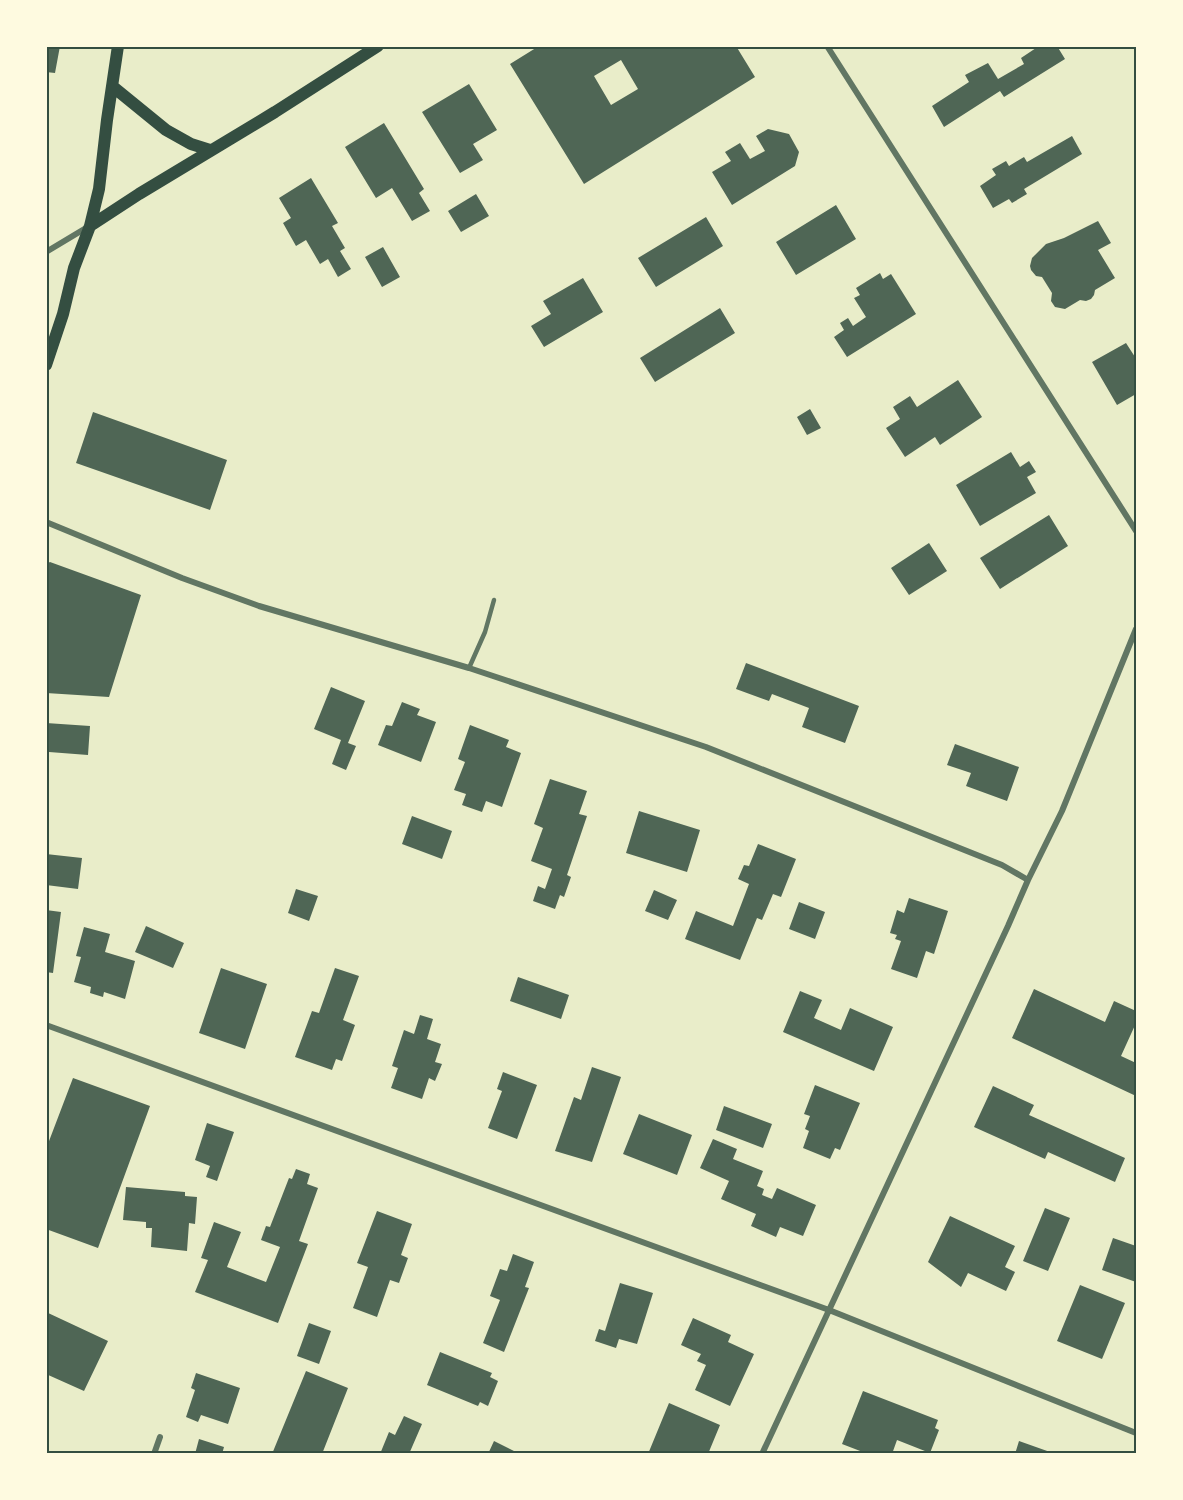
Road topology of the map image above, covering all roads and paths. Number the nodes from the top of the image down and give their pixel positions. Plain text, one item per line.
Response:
1 (118, 46) edge
2 (378, 46) edge
3 (827, 46) edge
4 (112, 86) junction
5 (210, 150) junction
6 (90, 226) junction
7 (46, 252) edge
8 (46, 365) edge
9 (46, 522) edge
10 (1137, 531) edge
11 (494, 600) dead end
12 (1137, 629) edge
13 (469, 668) junction
14 (1028, 879) junction
15 (46, 1025) edge
16 (829, 1310) junction
17 (1137, 1433) edge
18 (160, 1437) dead end
19 (154, 1454) edge
20 (762, 1454) edge

1 - 4 main road
2 - 5 main road
3 - 10 street
4 - 5 main road
4 - 6 main road
5 - 6 main road
6 - 7 street
6 - 8 main road
9 - 13 street
11 - 13 lane
12 - 14 street
13 - 14 street
14 - 16 street
15 - 16 street
16 - 17 street
16 - 20 street
18 - 19 street

